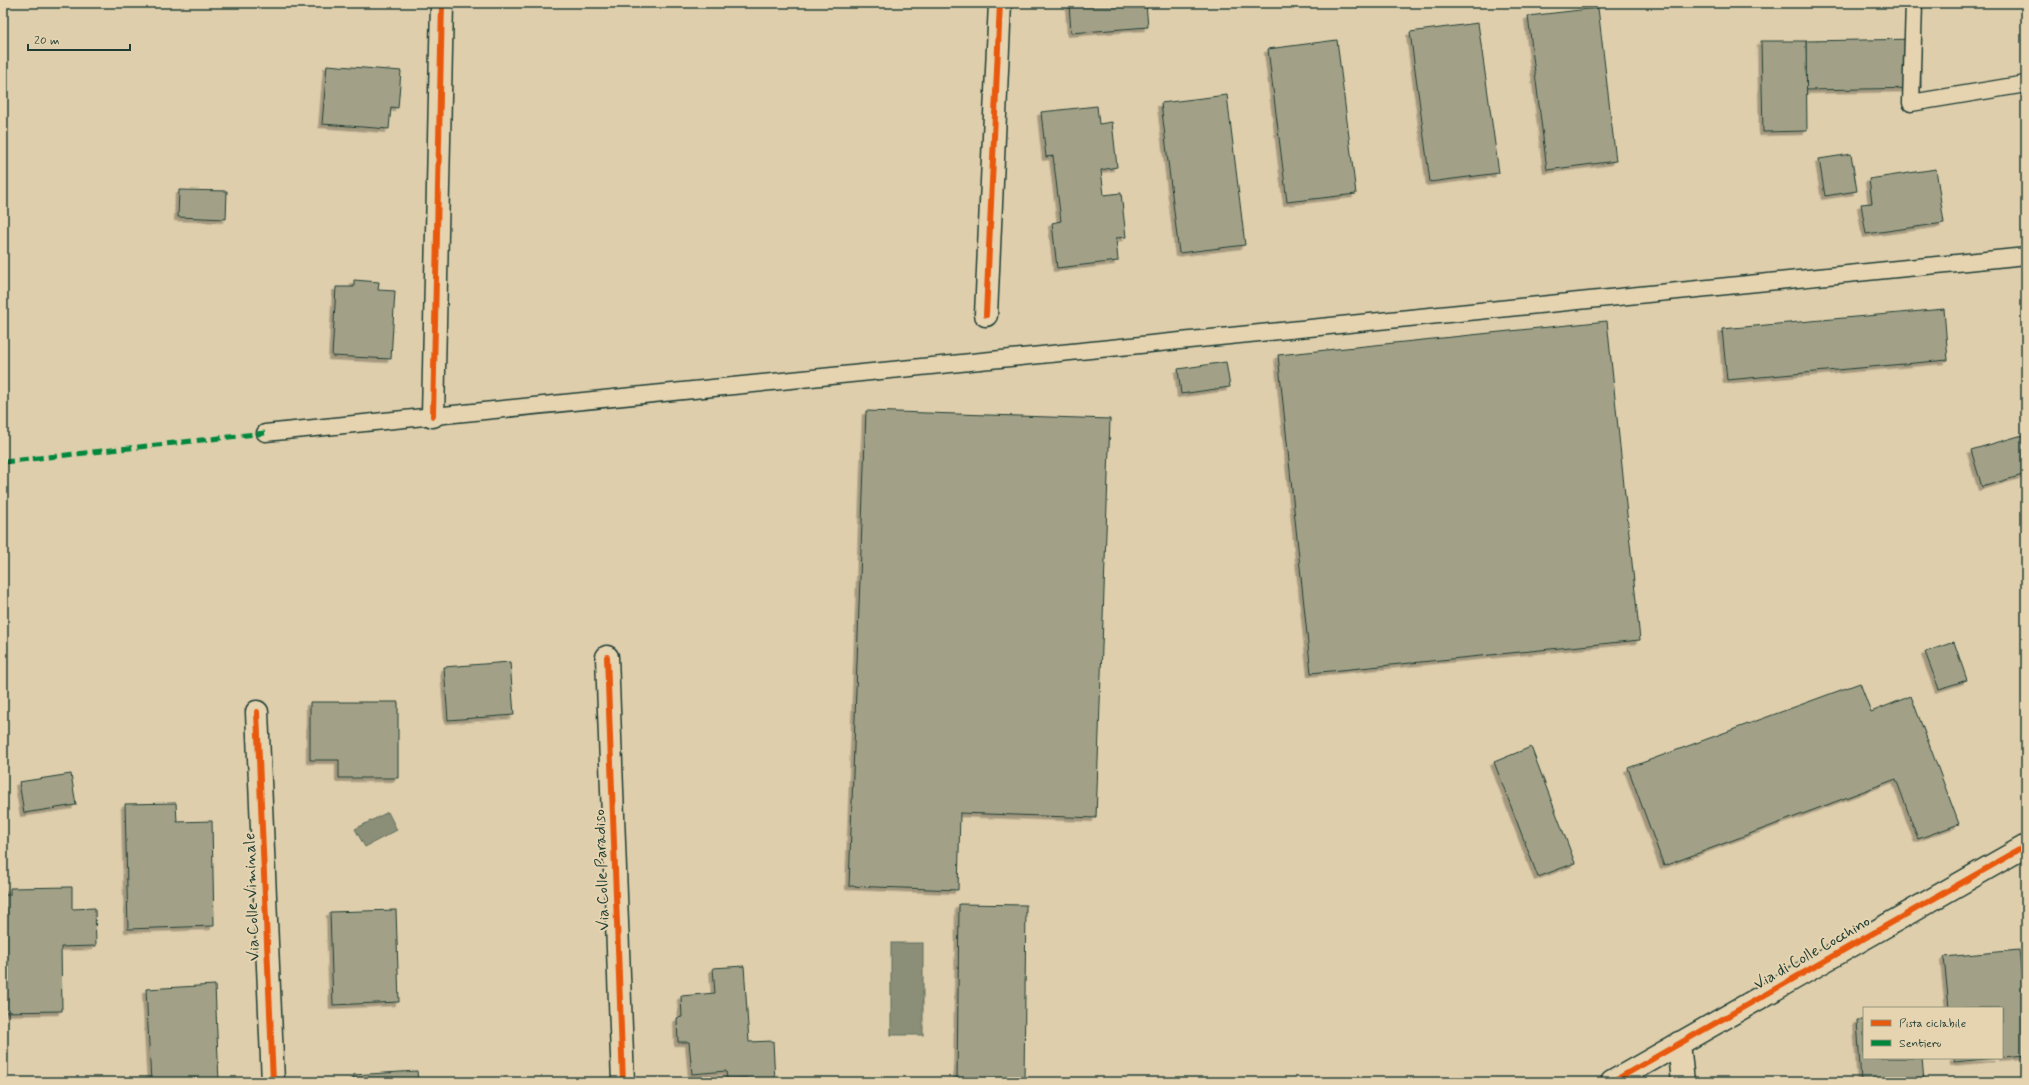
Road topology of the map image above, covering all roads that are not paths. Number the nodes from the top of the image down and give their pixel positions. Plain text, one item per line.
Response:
1 (442, 3) edge
2 (1000, 3) edge
3 (1914, 3) edge
4 (2026, 84) edge
5 (2026, 256) edge
6 (986, 315) dead end
7 (432, 416) junction
8 (265, 433) dead end
9 (607, 656) dead end
10 (256, 712) dead end
11 (2026, 846) edge
12 (1679, 1043) junction
13 (272, 1082) edge
14 (623, 1082) edge
15 (1612, 1082) edge
16 (1683, 1082) edge

1 - 7 street
2 - 6 street
3 - 4 lane
5 - 7 lane
7 - 8 lane
9 - 14 street, Via Colle Paradiso
10 - 13 street, Via Colle Viminale
11 - 12 street, Via di Colle Cocchino
12 - 15 street, Via di Colle Cocchino
12 - 16 street

